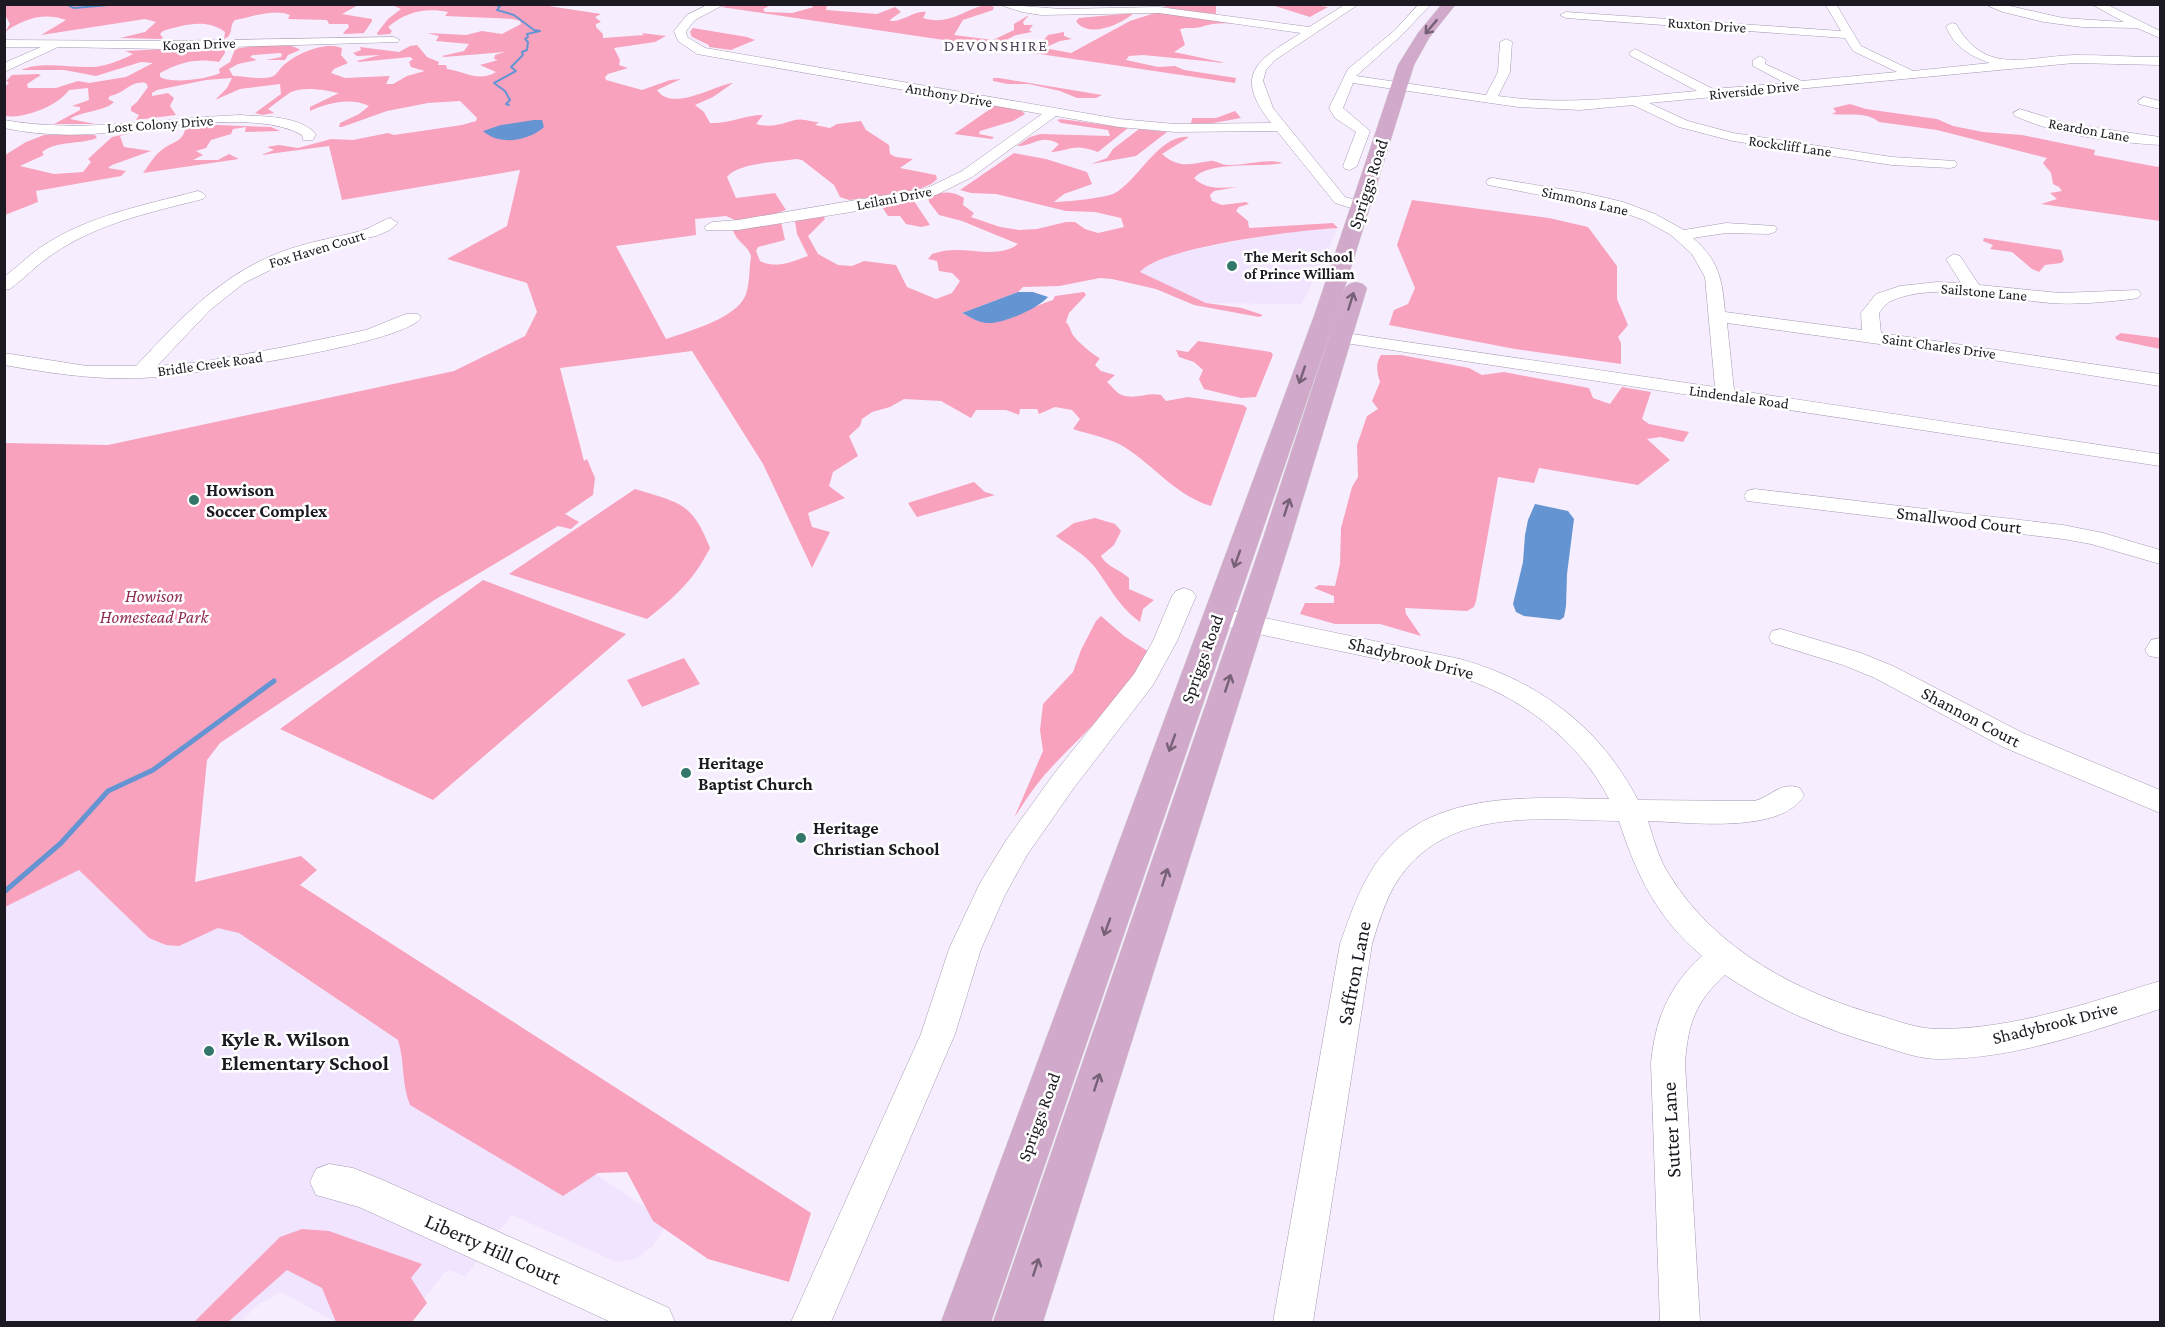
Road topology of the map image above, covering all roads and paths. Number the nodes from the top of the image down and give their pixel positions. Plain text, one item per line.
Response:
1 (720, 4) edge
2 (1002, 4) edge
3 (1354, 4) edge
4 (1426, 4) edge
5 (1450, 4) edge
6 (1465, 4) edge
7 (1621, 4) edge
8 (1830, 4) edge
9 (1989, 4) edge
10 (2096, 4) edge
11 (1729, 12) dead end
12 (1566, 15) dead end
13 (1623, 19) junction
14 (2139, 25) junction
15 (1952, 26) dead end
16 (1734, 27) junction
17 (1310, 31) junction
18 (1847, 35) junction
19 (2160, 35) edge
20 (394, 40) dead end
21 (1506, 42) dead end
22 (4, 43) edge
23 (59, 43) junction
24 (1635, 53) dead end
25 (1760, 60) dead end
26 (2160, 61) edge
27 (2006, 65) junction
28 (4, 68) edge
29 (1911, 75) junction
30 (1349, 79) junction
31 (1800, 85) junction
32 (1407, 87) junction
33 (1712, 94) junction
34 (1490, 99) junction
35 (2144, 101) dead end
36 (1637, 102) junction
37 (2160, 105) edge
38 (1053, 112) junction
39 (2020, 113) dead end
40 (4, 124) edge
41 (1280, 127) junction
42 (308, 137) dead end
43 (2160, 141) edge
44 (1950, 164) dead end
45 (1350, 166) dead end
46 (1493, 182) dead end
47 (198, 196) dead end
48 (1361, 206) junction
49 (390, 223) dead end
50 (712, 226) dead end
51 (1769, 229) dead end
52 (1680, 235) junction
53 (1954, 259) dead end
54 (4, 285) edge
55 (1973, 288) junction
56 (2132, 294) dead end
57 (1716, 316) junction
58 (412, 318) dead end
59 (1329, 335) junction
60 (1872, 337) junction
61 (4, 359) edge
62 (140, 373) junction
63 (2160, 380) edge
64 (1725, 395) junction
65 (2160, 460) edge
66 (1755, 496) dead end
67 (2160, 557) edge
68 (1184, 596) dead end
69 (1233, 619) junction
70 (1780, 637) dead end
71 (1790, 795) dead end
72 (2160, 802) edge
73 (1629, 811) junction
74 (1724, 956) junction
75 (2160, 995) edge
76 (328, 1182) dead end
77 (647, 1321) edge
78 (811, 1323) edge
79 (966, 1323) edge
80 (1018, 1323) edge
81 (1293, 1323) edge
82 (1680, 1323) edge

1 - 38 street, Anthony Drive
2 - 17 street
3 - 17 street
4 - 30 street
5 -> 32 main road, Spriggs Road
6 - 32 main road, Spriggs Road
7 - 13 street
8 - 18 street
9 - 14 street
10 - 14 street
11 - 16 street
12 - 13 street, Ruxton Drive
13 - 16 street, Ruxton Drive
14 - 19 street
15 - 27 street
16 - 18 street, Ruxton Drive
17 - 41 street
18 - 29 street
20 - 23 street, Kogan Drive
21 - 34 street
22 - 23 street, Kogan Drive
23 - 28 street
24 - 33 street
25 - 31 street
26 - 27 street, Riverside Drive
27 - 29 street, Riverside Drive
29 - 31 street, Riverside Drive
30 - 32 street, Riverside Drive
30 - 45 street
31 - 33 street, Riverside Drive
32 - 34 street, Riverside Drive
32 - 48 main road, Spriggs Road
59 -> 32 main road, Spriggs Road
33 - 36 street, Riverside Drive
34 - 36 street, Riverside Drive
35 - 37 street
36 - 44 street, Rockcliff Lane
38 - 41 street, Anthony Drive
38 - 50 street, Leilani Drive
39 - 43 street, Reardon Lane
40 - 42 street, Lost Colony Drive
41 - 48 street
46 - 52 street, Simmons Lane
47 - 54 street
48 - 59 main road, Spriggs Road
49 - 62 street, Fox Haven Court
51 - 52 street
52 - 57 street, Simmons Lane
53 - 55 street
55 - 56 street, Sailstone Lane
55 - 60 street, Sailstone Lane
57 - 60 street, Saint Charles Drive
57 - 64 street, Simmons Lane
58 - 62 street, Bridle Creek Road
59 - 64 street, Lindendale Road
59 - 69 main road, Spriggs Road
60 - 63 street, Saint Charles Drive
61 - 62 street, Bridle Creek Road
64 - 65 street, Lindendale Road
66 - 67 street, Smallwood Court
68 - 78 street
69 - 73 street, Shadybrook Drive
69 -> 79 main road, Spriggs Road
80 -> 69 main road, Spriggs Road
70 - 72 street, Shannon Court
71 - 73 street, Saffron Lane
73 - 74 street, Shadybrook Drive
73 - 81 street, Saffron Lane
74 - 75 street, Shadybrook Drive
74 - 82 street, Sutter Lane
76 - 77 street, Liberty Hill Court

